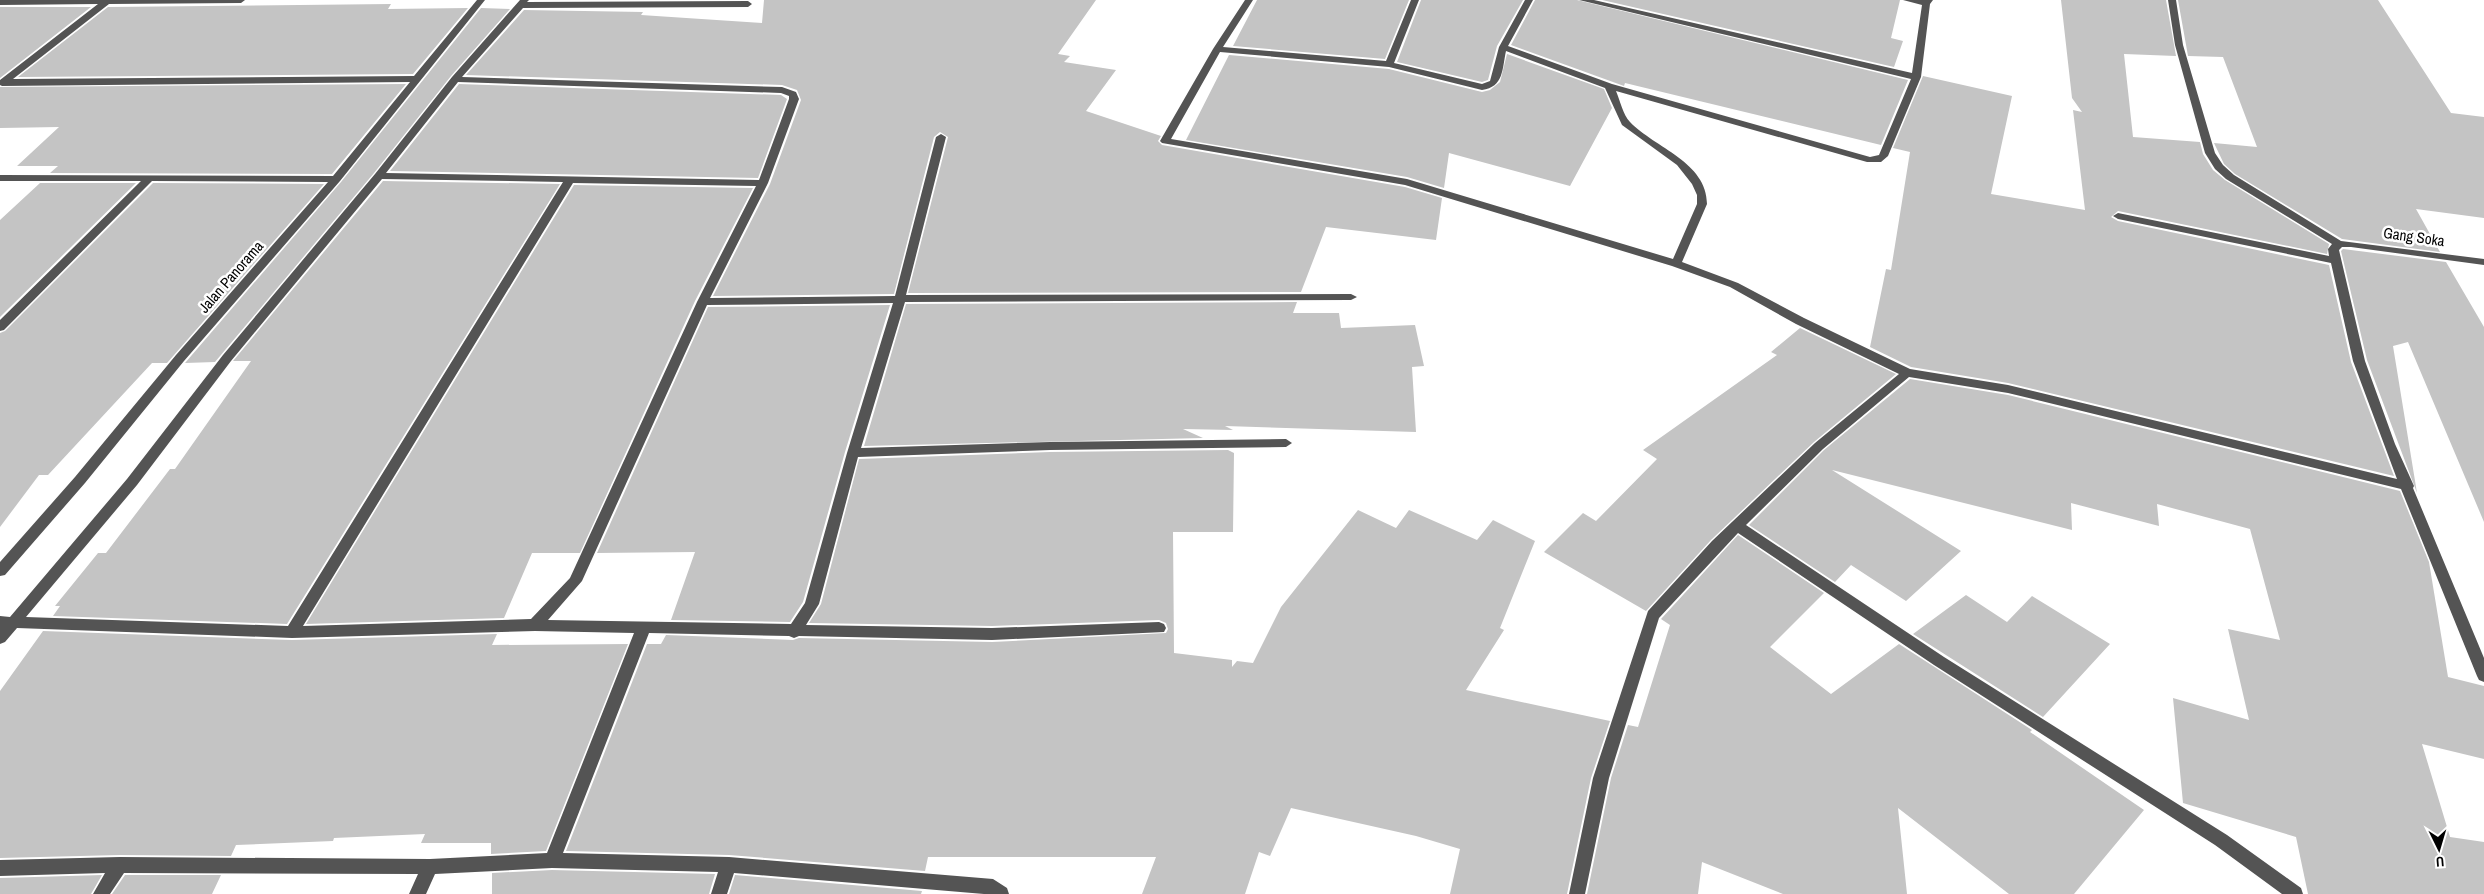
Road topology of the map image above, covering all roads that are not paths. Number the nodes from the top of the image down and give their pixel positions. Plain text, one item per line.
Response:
1 (108, 0) edge
2 (241, 0) edge
3 (481, 0) edge
4 (1249, 0) edge
5 (1415, 0) edge
6 (1529, 0) edge
7 (1583, 0) edge
8 (1906, 0) edge
9 (2172, 0) edge
10 (0, 2) edge
11 (523, 2) edge
12 (1928, 2) edge
13 (748, 4) dead end
14 (1503, 47) junction
15 (1217, 48) junction
16 (1390, 64) junction
17 (1916, 77) junction
18 (416, 79) junction
19 (455, 79) junction
20 (2, 83) edge
21 (1609, 86) junction
22 (941, 137) dead end
23 (379, 176) junction
24 (0, 178) edge
25 (336, 178) junction
26 (148, 180) junction
27 (568, 181) junction
28 (763, 182) junction
29 (2118, 216) dead end
30 (2339, 244) junction
31 (2336, 261) junction
32 (2484, 262) edge
33 (1676, 264) junction
34 (1352, 297) dead end
35 (900, 299) junction
36 (703, 302) junction
37 (0, 327) edge
38 (1907, 373) junction
39 (1286, 443) dead end
40 (853, 453) junction
41 (2408, 486) junction
42 (1738, 526) junction
43 (0, 570) edge
44 (6, 622) edge
45 (535, 625) junction
46 (1159, 628) dead end
47 (643, 629) junction
48 (292, 632) junction
49 (794, 632) junction
50 (0, 638) edge
51 (2484, 676) edge
52 (552, 860) junction
53 (120, 865) junction
54 (729, 865) junction
55 (430, 867) junction
56 (0, 868) edge
57 (101, 894) edge
58 (418, 894) edge
59 (719, 894) edge
60 (1001, 894) edge
61 (1577, 894) edge
62 (2295, 894) edge

1 - 2 street
1 - 10 street
1 - 20 street
3 - 18 street, Jalan Panorama
4 - 15 street
5 - 16 street
6 - 14 street
7 - 17 street
8 - 12 street
9 - 30 street
11 - 13 street
11 - 19 street
12 - 17 street
14 - 16 street
14 - 21 street
15 - 16 street
15 - 33 street
17 - 21 street
18 - 20 street
18 - 25 street, Jalan Panorama
19 - 23 street
19 - 28 street
21 - 33 street
22 - 35 street
23 - 27 street
23 - 44 street
24 - 26 street
25 - 26 street
25 - 43 street, Jalan Panorama
26 - 37 street
27 - 28 street
27 - 48 street
28 - 36 street
29 - 31 street
30 - 31 street
30 - 32 street, Gang Soka
31 - 41 street
33 - 38 street
34 - 35 street
35 - 36 street
35 - 40 street
36 - 45 street
38 - 41 street
38 - 42 street
39 - 40 street
40 - 49 street
41 - 51 street
42 - 61 street
42 - 62 street
44 - 48 street
44 - 50 street
45 - 47 street
45 - 48 street
46 - 49 street
47 - 49 street
47 - 52 street
52 - 54 street
52 - 55 street
53 - 55 street
53 - 56 street
53 - 57 street
54 - 59 street
54 - 60 street
55 - 58 street

